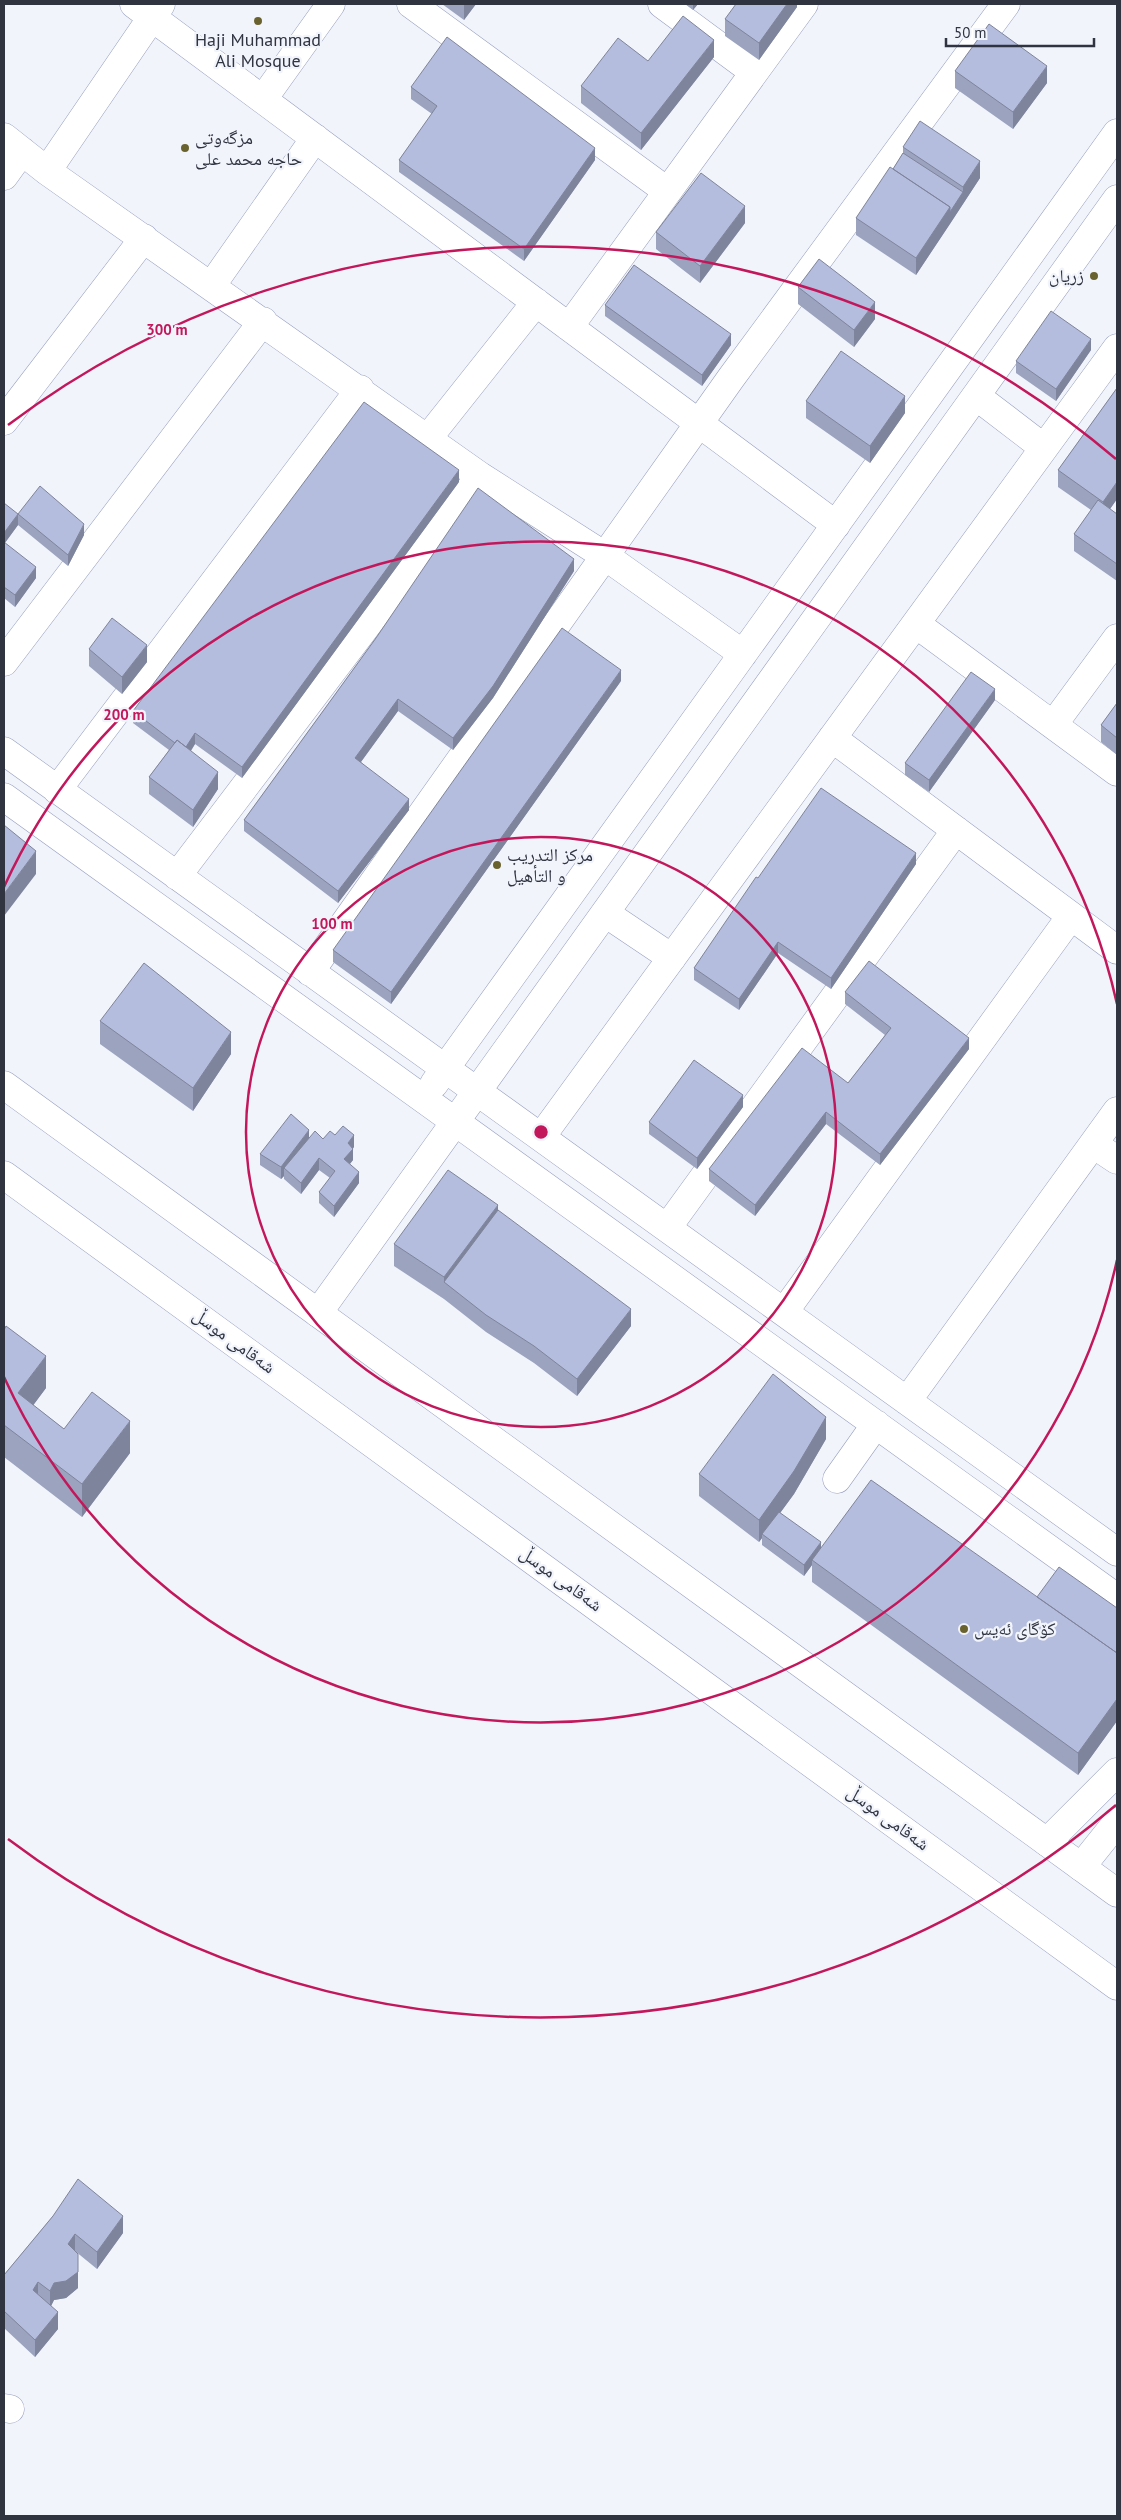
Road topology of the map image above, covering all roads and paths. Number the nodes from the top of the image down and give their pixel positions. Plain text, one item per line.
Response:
1 (331, 4) edge
2 (411, 4) edge
3 (662, 4) edge
4 (804, 4) edge
5 (1006, 4) edge
6 (149, 8) edge
7 (754, 72) junction
8 (263, 99) junction
9 (1117, 133) edge
10 (315, 138) junction
11 (13, 144) edge
12 (47, 171) junction
13 (4, 176) edge
14 (667, 191) junction
15 (1117, 200) edge
16 (144, 238) junction
17 (212, 285) junction
18 (536, 302) junction
19 (263, 321) junction
20 (569, 327) junction
21 (1117, 348) edge
22 (360, 389) junction
23 (976, 396) junction
24 (920, 408) junction
25 (4, 421) edge
26 (698, 423) junction
27 (952, 430) junction
28 (428, 438) junction
29 (1044, 448) junction
30 (480, 476) junction
31 (836, 525) junction
32 (605, 556) junction
33 (916, 624) junction
34 (1117, 638) edge
35 (743, 654) junction
36 (4, 662) edge
37 (1054, 725) junction
38 (832, 738) junction
39 (12, 757) edge
40 (1117, 772) edge
41 (4, 785) edge
42 (57, 790) junction
43 (4, 797) edge
44 (956, 830) junction
45 (177, 876) junction
46 (604, 913) junction
47 (1071, 916) junction
48 (1117, 950) edge
49 (672, 958) junction
50 (310, 972) junction
51 (444, 1069) junction
52 (4, 1085) edge
53 (476, 1091) junction
54 (423, 1099) junction
55 (1117, 1111) edge
56 (455, 1122) junction
57 (541, 1137) junction
58 (1093, 1144) junction
59 (1117, 1160) edge
60 (4, 1175) edge
61 (667, 1228) junction
62 (784, 1312) junction
63 (318, 1313) junction
64 (838, 1352) junction
65 (818, 1382) junction
66 (907, 1401) junction
67 (876, 1424) junction
68 (837, 1479) dead end
69 (1117, 1550) edge
70 (1117, 1598) edge
71 (1117, 1772) edge
72 (1091, 1800) junction
73 (1116, 1823) edge
74 (1047, 1842) junction
75 (1081, 1868) junction
76 (1117, 1892) edge
77 (1117, 1986) edge

1 - 8 main road
2 - 14 main road
3 - 7 main road
4 - 7 main road
5 - 26 main road
6 - 8 main road
6 - 12 main road
7 - 14 main road
8 - 10 main road
9 - 24 main road
10 - 17 main road
10 - 18 main road
11 - 12 main road
11 - 13 main road
12 - 16 main road
14 - 20 main road
15 - 23 main road
16 - 17 main road
16 - 25 main road
17 - 19 main road
18 - 20 main road
18 - 28 main road
19 - 22 main road
19 - 36 main road
20 - 26 main road
21 - 29 main road
22 - 28 main road
22 - 42 main road
23 - 27 main road
23 - 29 main road
24 - 27 main road
24 - 31 main road
26 - 31 main road
26 - 32 main road
27 - 46 main road
28 - 30 main road
29 - 33 main road
30 - 32 main road
30 - 45 main road
31 - 35 main road
32 - 35 main road
32 - 50 main road
33 - 37 main road
33 - 38 main road
34 - 37 main road
35 - 51 main road
37 - 40 main road
38 - 44 main road
38 - 49 main road
39 - 41 main road
39 - 42 main road
42 - 45 main road
43 - 54 main road
44 - 47 main road
44 - 61 main road
45 - 50 main road
46 - 49 main road
46 - 53 main road
47 - 48 main road
47 - 62 main road
49 - 57 main road
50 - 51 main road
51 - 53 main road
51 - 54 main road
52 - 63 main road
53 - 56 main road
53 - 57 main road
54 - 56 main road
55 - 58 main road
56 - 63 main road
56 - 65 main road
57 - 61 main road
58 - 59 main road
58 - 66 main road
60 - 77 main road, شەقامی موسڵ
61 - 62 main road
62 - 64 main road
63 - 74 main road
64 - 65 main road
64 - 66 main road
65 - 67 main road
66 - 69 main road
67 - 68 main road
67 - 70 main road
71 - 72 main road
72 - 73 main road
72 - 74 main road
73 - 75 main road
74 - 75 main road
75 - 76 main road

